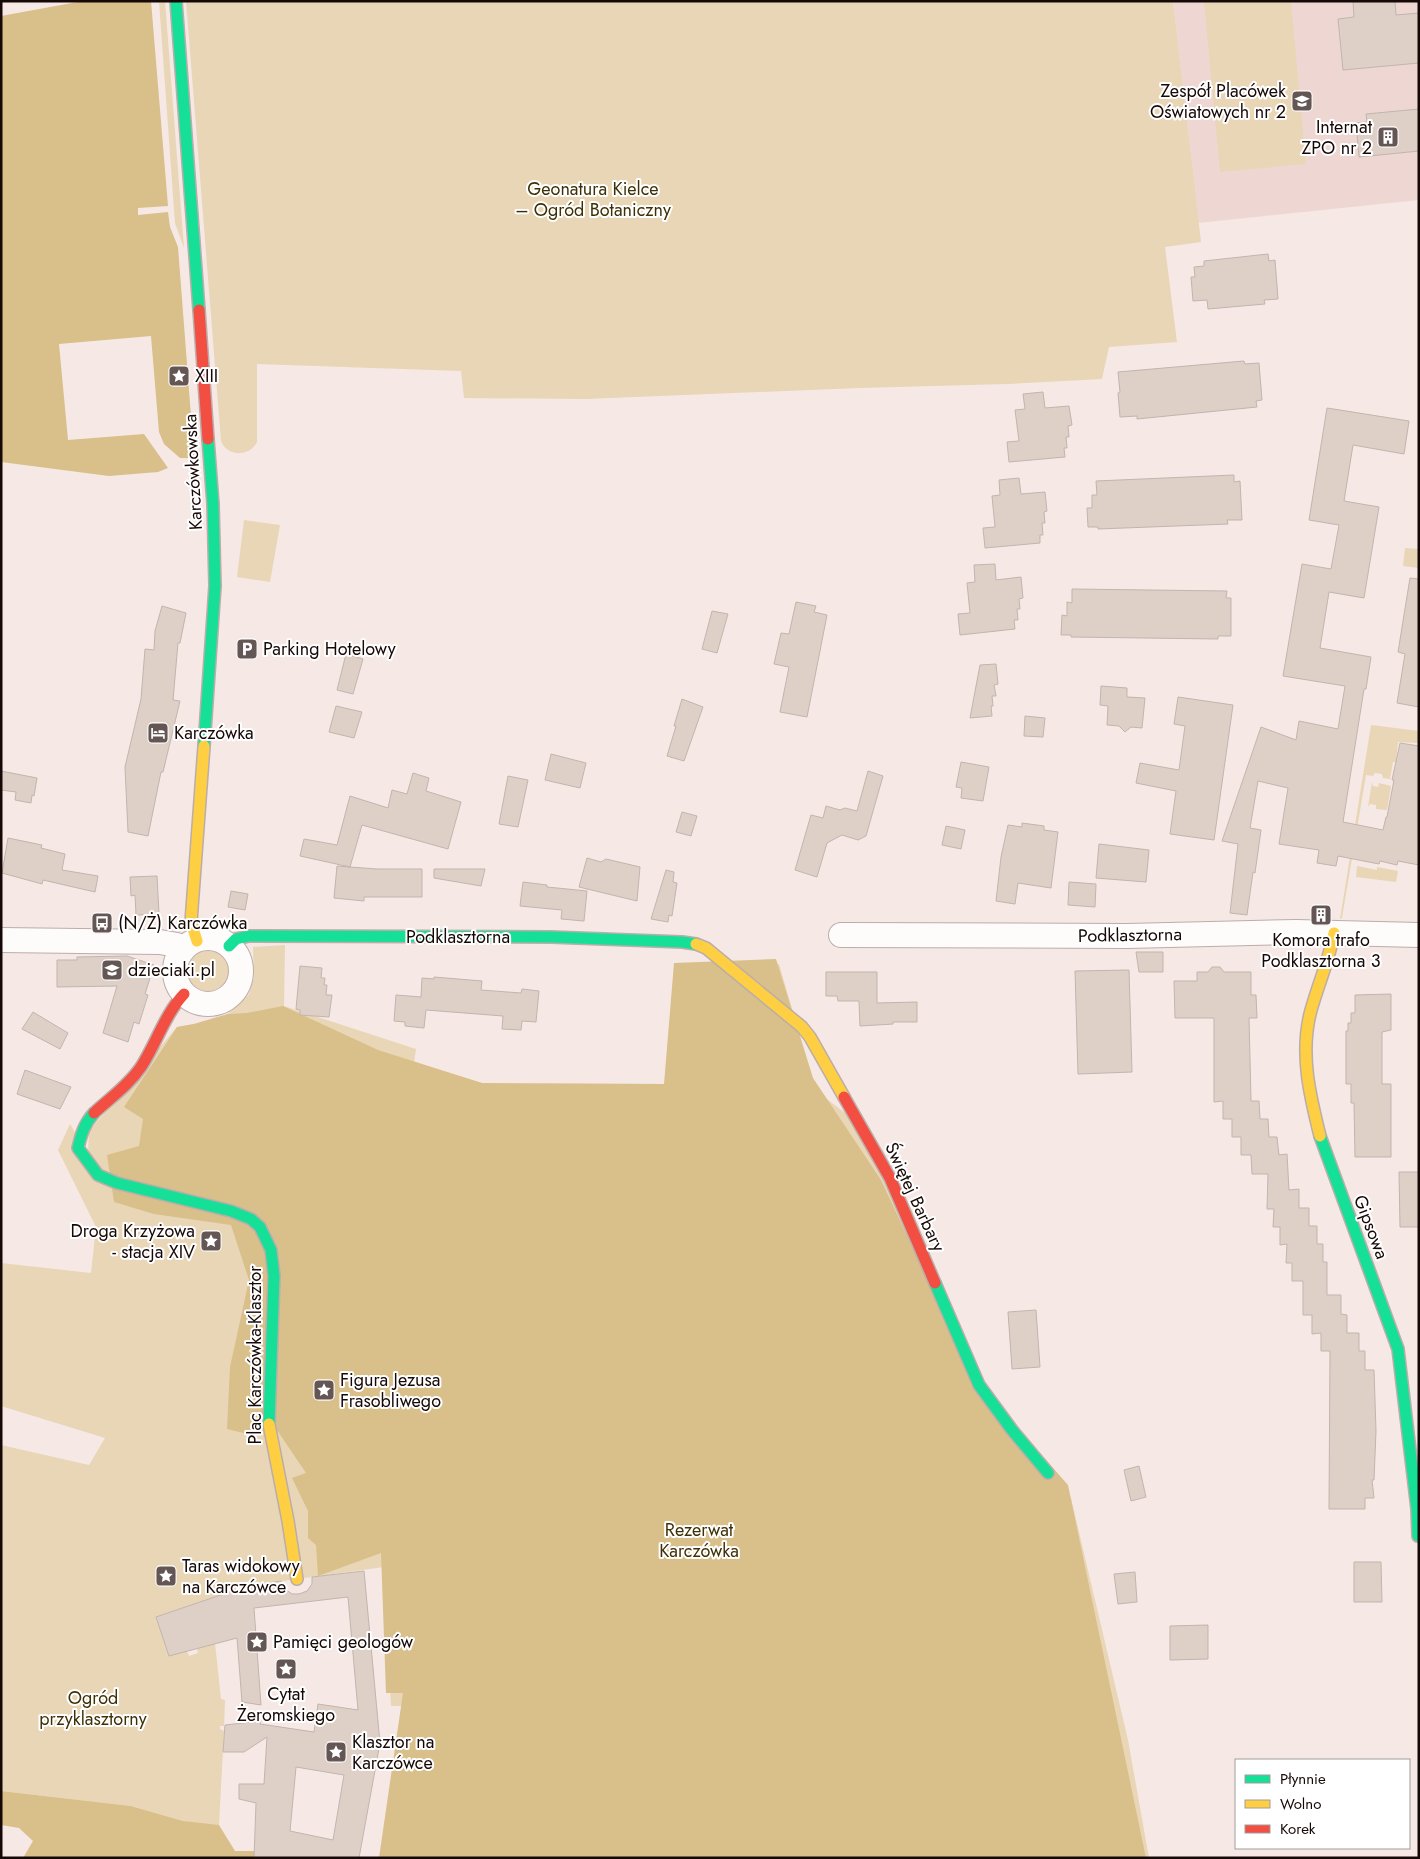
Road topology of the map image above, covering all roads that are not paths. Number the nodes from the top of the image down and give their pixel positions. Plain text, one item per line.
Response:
1 (176, 1) edge
2 (1334, 933) junction
3 (841, 935) dead end
4 (1419, 935) edge
5 (1, 940) edge
6 (190, 945) junction
7 (229, 946) junction
8 (719, 959) joint
9 (184, 994) junction
10 (1048, 1473) dead end
11 (1418, 1536) edge
12 (297, 1579) dead end

1 - 6 street, Karczówkowska
2 - 3 street, Podklasztorna
2 - 4 street, Podklasztorna
2 - 11 street, Gipsowa
5 - 6 street
6 - 7 street
6 - 9 street
7 - 8 street, Podklasztorna
7 - 9 street
8 - 10 street, Świętej Barbary
9 - 12 street, Plac Karczówka-Klasztor

